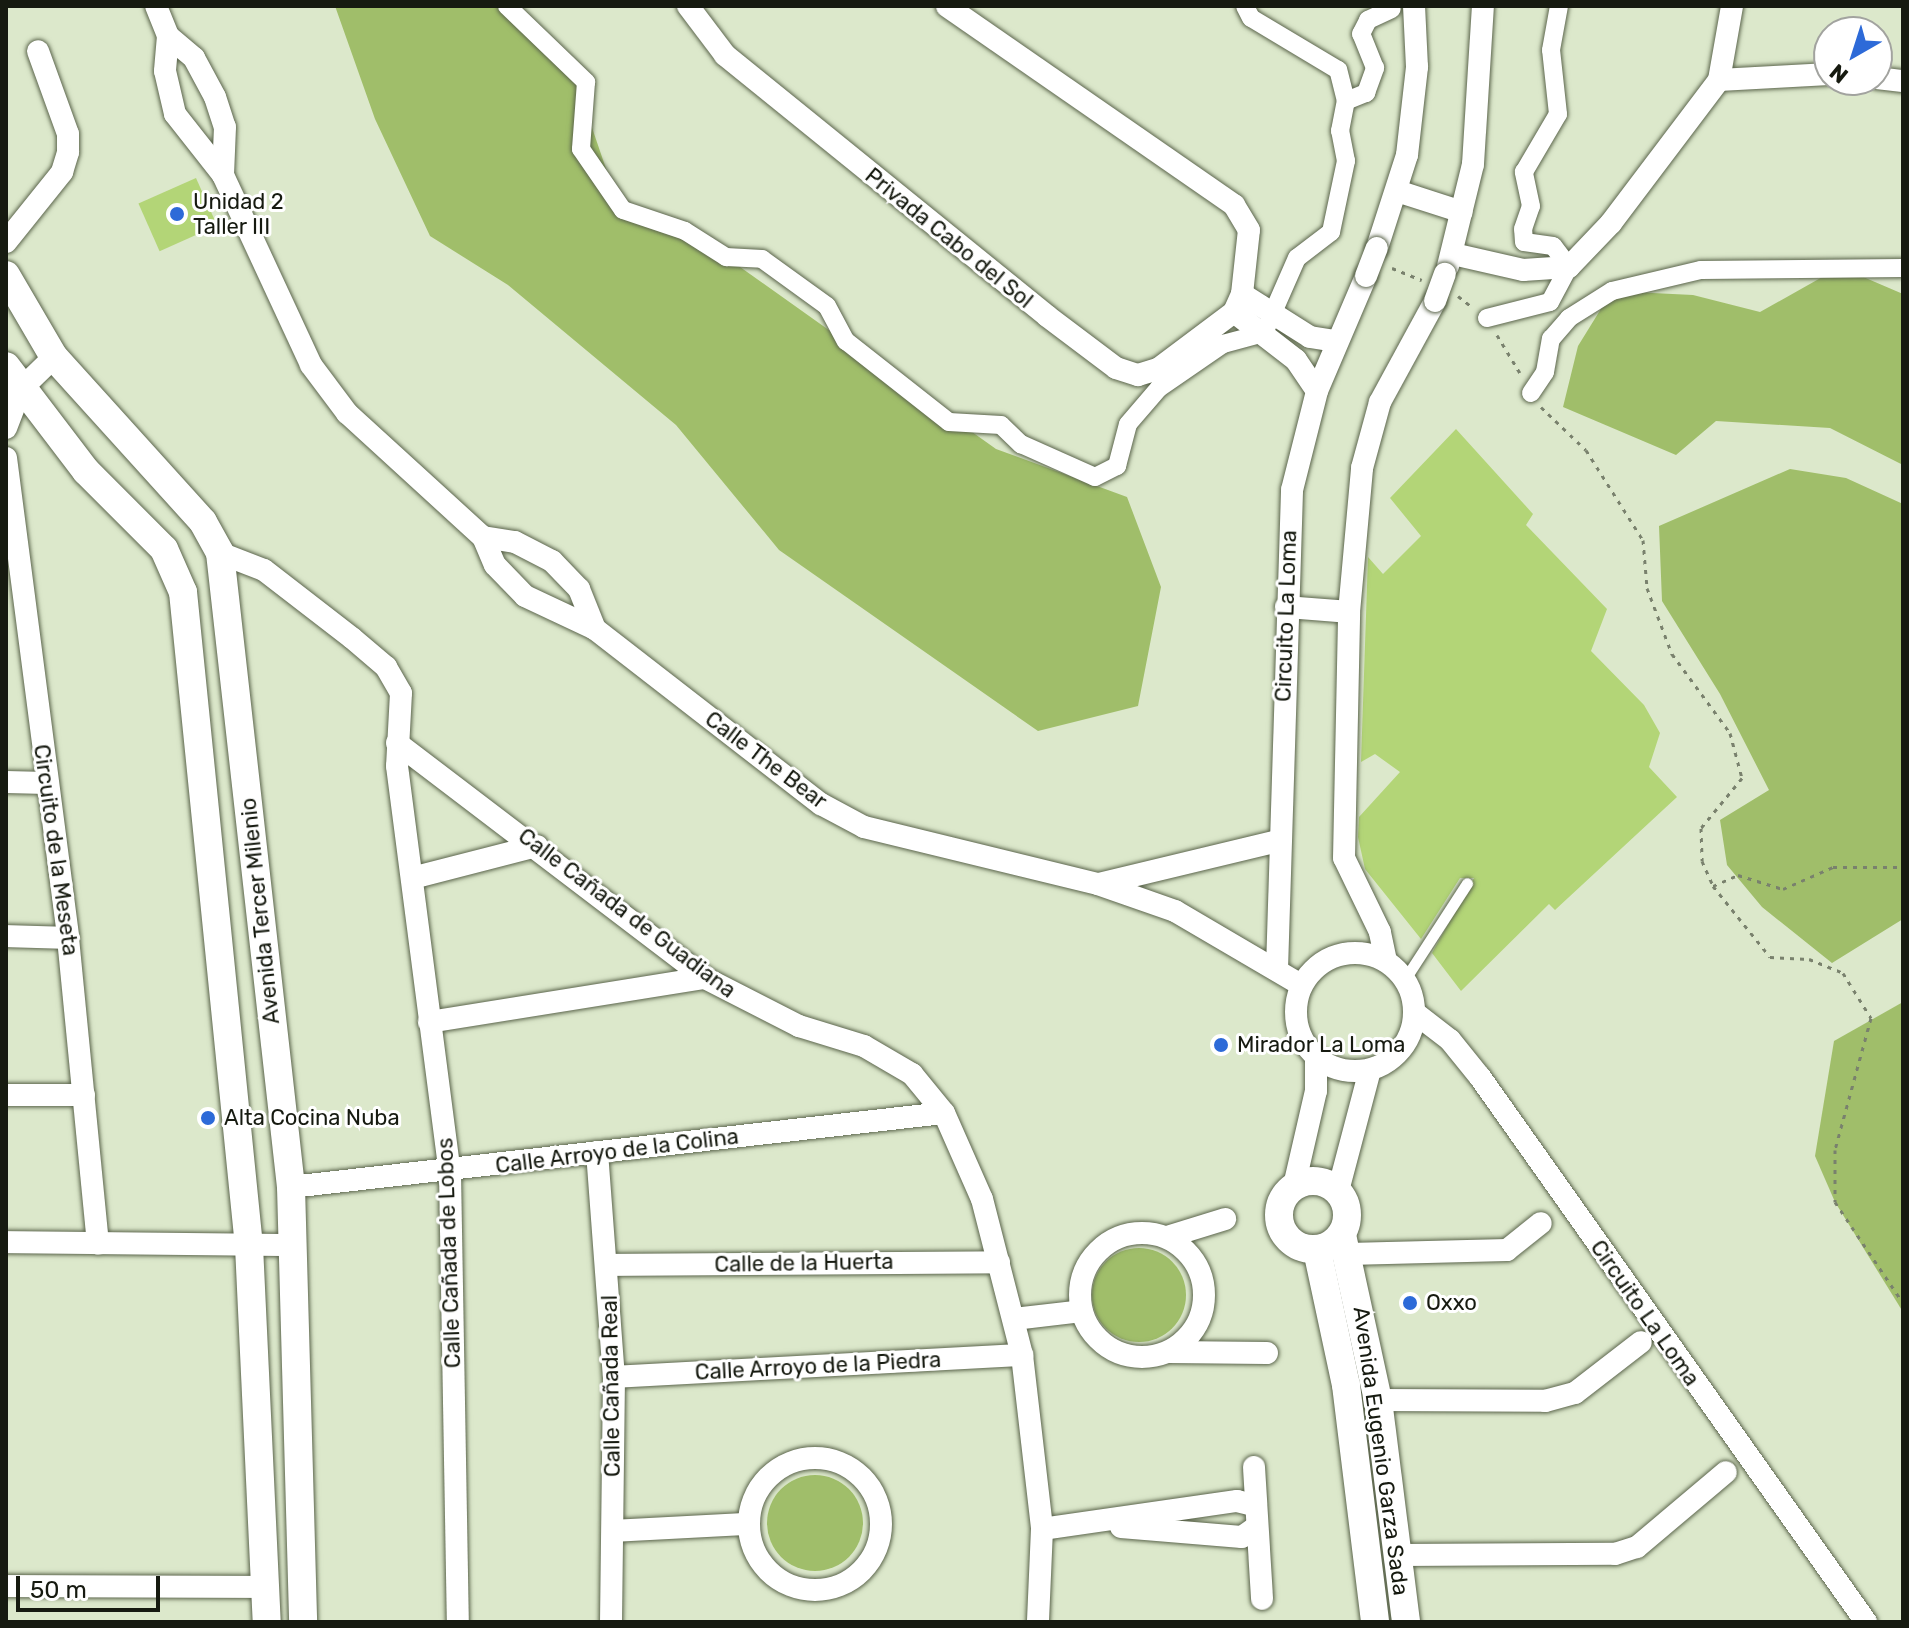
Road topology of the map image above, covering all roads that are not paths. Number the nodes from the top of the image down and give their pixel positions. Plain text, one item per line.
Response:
1 (156, 6) edge
2 (507, 6) edge
3 (688, 6) edge
4 (947, 6) edge
5 (1245, 6) edge
6 (1483, 6) edge
7 (1559, 6) edge
8 (1732, 6) edge
9 (1403, 8) edge
10 (168, 36) junction
11 (38, 51) dead end
12 (1813, 75) edge
13 (1719, 80) junction
14 (1346, 101) junction
15 (223, 175) junction
16 (1397, 191) junction
17 (1462, 212) junction
18 (6, 242) edge
19 (1569, 267) junction
20 (1903, 268) edge
21 (6, 275) edge
22 (1443, 281) junction
23 (1561, 290) junction
24 (1238, 303) junction
25 (1487, 318) road end
26 (1569, 318) junction
27 (1270, 324) junction
28 (1334, 341) junction
29 (54, 357) junction
30 (13, 378) edge
31 (1317, 391) junction
32 (1531, 393) road end
33 (6, 428) edge
34 (6, 458) edge
35 (483, 537) junction
36 (220, 553) junction
37 (1286, 607) junction
38 (1349, 612) junction
39 (595, 629) junction
40 (397, 743) junction
41 (6, 782) edge
42 (47, 783) junction
43 (1278, 841) junction
44 (537, 846) junction
45 (416, 877) junction
46 (1467, 883) dead end
47 (1098, 884) junction
48 (259, 912) junction
49 (211, 913) junction
50 (6, 936) edge
51 (68, 938) junction
52 (1386, 961) junction
53 (1277, 969) junction
54 (705, 978) junction
55 (1405, 979) junction
56 (1301, 985) junction
57 (1415, 1013) junction
58 (429, 1022) junction
59 (1316, 1058) junction
60 (1370, 1070) junction
61 (6, 1095) edge
62 (84, 1095) junction
63 (944, 1113) junction
64 (597, 1152) junction
65 (450, 1173) junction
66 (1294, 1186) junction
67 (291, 1187) junction
68 (1338, 1191) junction
69 (1225, 1219) dead end
70 (1541, 1223) dead end
71 (1167, 1237) junction
72 (6, 1242) edge
73 (98, 1244) junction
74 (1345, 1244) junction
75 (295, 1245) junction
76 (249, 1246) junction
77 (1317, 1250) junction
78 (999, 1262) junction
79 (608, 1265) junction
80 (1082, 1311) junction
81 (1014, 1319) junction
82 (1641, 1342) dead end
83 (1169, 1352) junction
84 (1267, 1353) dead end
85 (1022, 1355) junction
86 (614, 1377) junction
87 (1378, 1400) junction
88 (1369, 1445) junction
89 (1254, 1467) dead end
90 (1726, 1472) dead end
91 (1253, 1505) junction
92 (748, 1524) junction
93 (1084, 1524) junction
94 (1255, 1528) junction
95 (1042, 1529) junction
96 (303, 1531) junction
97 (613, 1531) junction
98 (266, 1534) junction
99 (1399, 1555) junction
100 (6, 1586) edge
101 (267, 1587) junction
102 (1262, 1599) dead end
103 (267, 1622) edge
104 (303, 1622) edge
105 (458, 1622) edge
106 (611, 1622) edge
107 (1038, 1622) edge
108 (1375, 1622) edge
109 (1406, 1622) edge
110 (1866, 1622) edge

1 - 10 street, Calle The Bear
2 - 27 street
3 - 24 street, Privada Cabo del Sol
4 - 24 street
5 - 14 street
6 - 17 street
7 - 19 street
8 - 13 street
9 - 14 street
9 - 16 street, Circuito La Loma
10 - 15 street, Calle The Bear
10 - 15 street, Calle The Bear
11 - 18 street
12 - 13 street
13 - 19 street
14 - 27 street
15 - 35 street, Calle The Bear
16 - 17 street
16 - 28 street, Circuito La Loma
17 - 22 street
19 - 22 street
19 - 23 street
20 - 26 street
21 - 29 street, Avenida Tercer Milenio
22 - 38 street
23 - 25 street
23 - 26 street
24 - 27 street
26 - 32 street
27 - 28 street
27 - 31 street
28 - 31 street, Circuito La Loma
29 - 30 street
29 - 36 street, Avenida Tercer Milenio
30 - 33 street
30 - 49 street
31 - 37 street, Circuito La Loma
34 - 42 street, Circuito de la Meseta
35 - 39 street, Calle The Bear
35 - 39 street
36 - 40 street
36 - 48 street, Avenida Tercer Milenio
37 - 38 street
37 - 43 street, Circuito La Loma
38 - 52 street
39 - 47 street, Calle The Bear
40 - 44 street, Calle Cañada de Guadiana
40 - 45 street, Calle Cañada de Lobos
41 - 42 street
42 - 51 street, Circuito de la Meseta
43 - 47 street, Calle The Bear
43 - 53 street, Circuito La Loma
44 - 45 street
44 - 54 street, Calle Cañada de Guadiana
45 - 58 street, Calle Cañada de Lobos
46 - 55 lane
47 - 53 street, Calle The Bear
48 - 49 street
48 - 67 street, Avenida Tercer Milenio
49 - 76 street
50 - 51 street
51 - 62 street, Circuito de la Meseta
52 - 55 street
52 - 56 street
53 - 56 street, Calle The Bear
54 - 58 street
54 - 63 street, Calle Cañada de Guadiana
55 - 57 street
56 - 59 street
57 - 60 street
57 - 110 street, Circuito La Loma
58 - 65 street, Calle Cañada de Lobos
59 - 60 street
59 - 66 street
60 - 68 street
61 - 62 street
62 - 73 street, Circuito de la Meseta
63 - 64 street, Calle Arroyo de la Colina
63 - 78 street, Calle Cañada de Guadiana
64 - 65 street, Calle Arroyo de la Colina
64 - 79 street, Calle Cañada Real
65 - 67 street, Calle Arroyo de la Colina
65 - 105 street, Calle Cañada de Lobos
66 - 68 street
66 - 77 street
67 - 75 street, Avenida Tercer Milenio
68 - 74 street
69 - 71 street
70 - 74 street
71 - 80 street
71 - 83 street
72 - 73 street
73 - 76 street
74 - 77 street
74 - 87 street, Avenida Eugenio Garza Sada
75 - 76 street
75 - 96 street, Avenida Tercer Milenio
76 - 98 street
77 - 88 street, Avenida Eugenio Garza Sada
78 - 79 street, Calle de la Huerta
78 - 81 street, Calle Cañada de Guadiana
79 - 86 street, Calle Cañada Real
80 - 81 street
80 - 83 street
81 - 85 street, Calle Cañada de Guadiana
82 - 87 street
83 - 84 street
85 - 86 street, Calle Arroyo de la Piedra
85 - 95 street, Calle Cañada de Guadiana
86 - 97 street, Calle Cañada Real
87 - 88 street, Avenida Eugenio Garza Sada
88 - 99 street, Avenida Eugenio Garza Sada
88 - 108 street, Avenida Eugenio Garza Sada
89 - 91 street
90 - 99 street
91 - 93 street
91 - 94 street
92 - 92 street
92 - 97 street
93 - 94 street
93 - 95 street
94 - 102 street
95 - 107 street, Calle Cañada de Guadiana
96 - 98 street
96 - 104 street, Avenida Tercer Milenio
97 - 106 street, Calle Cañada Real
98 - 101 street
99 - 109 street, Avenida Eugenio Garza Sada
100 - 101 street
101 - 103 street

